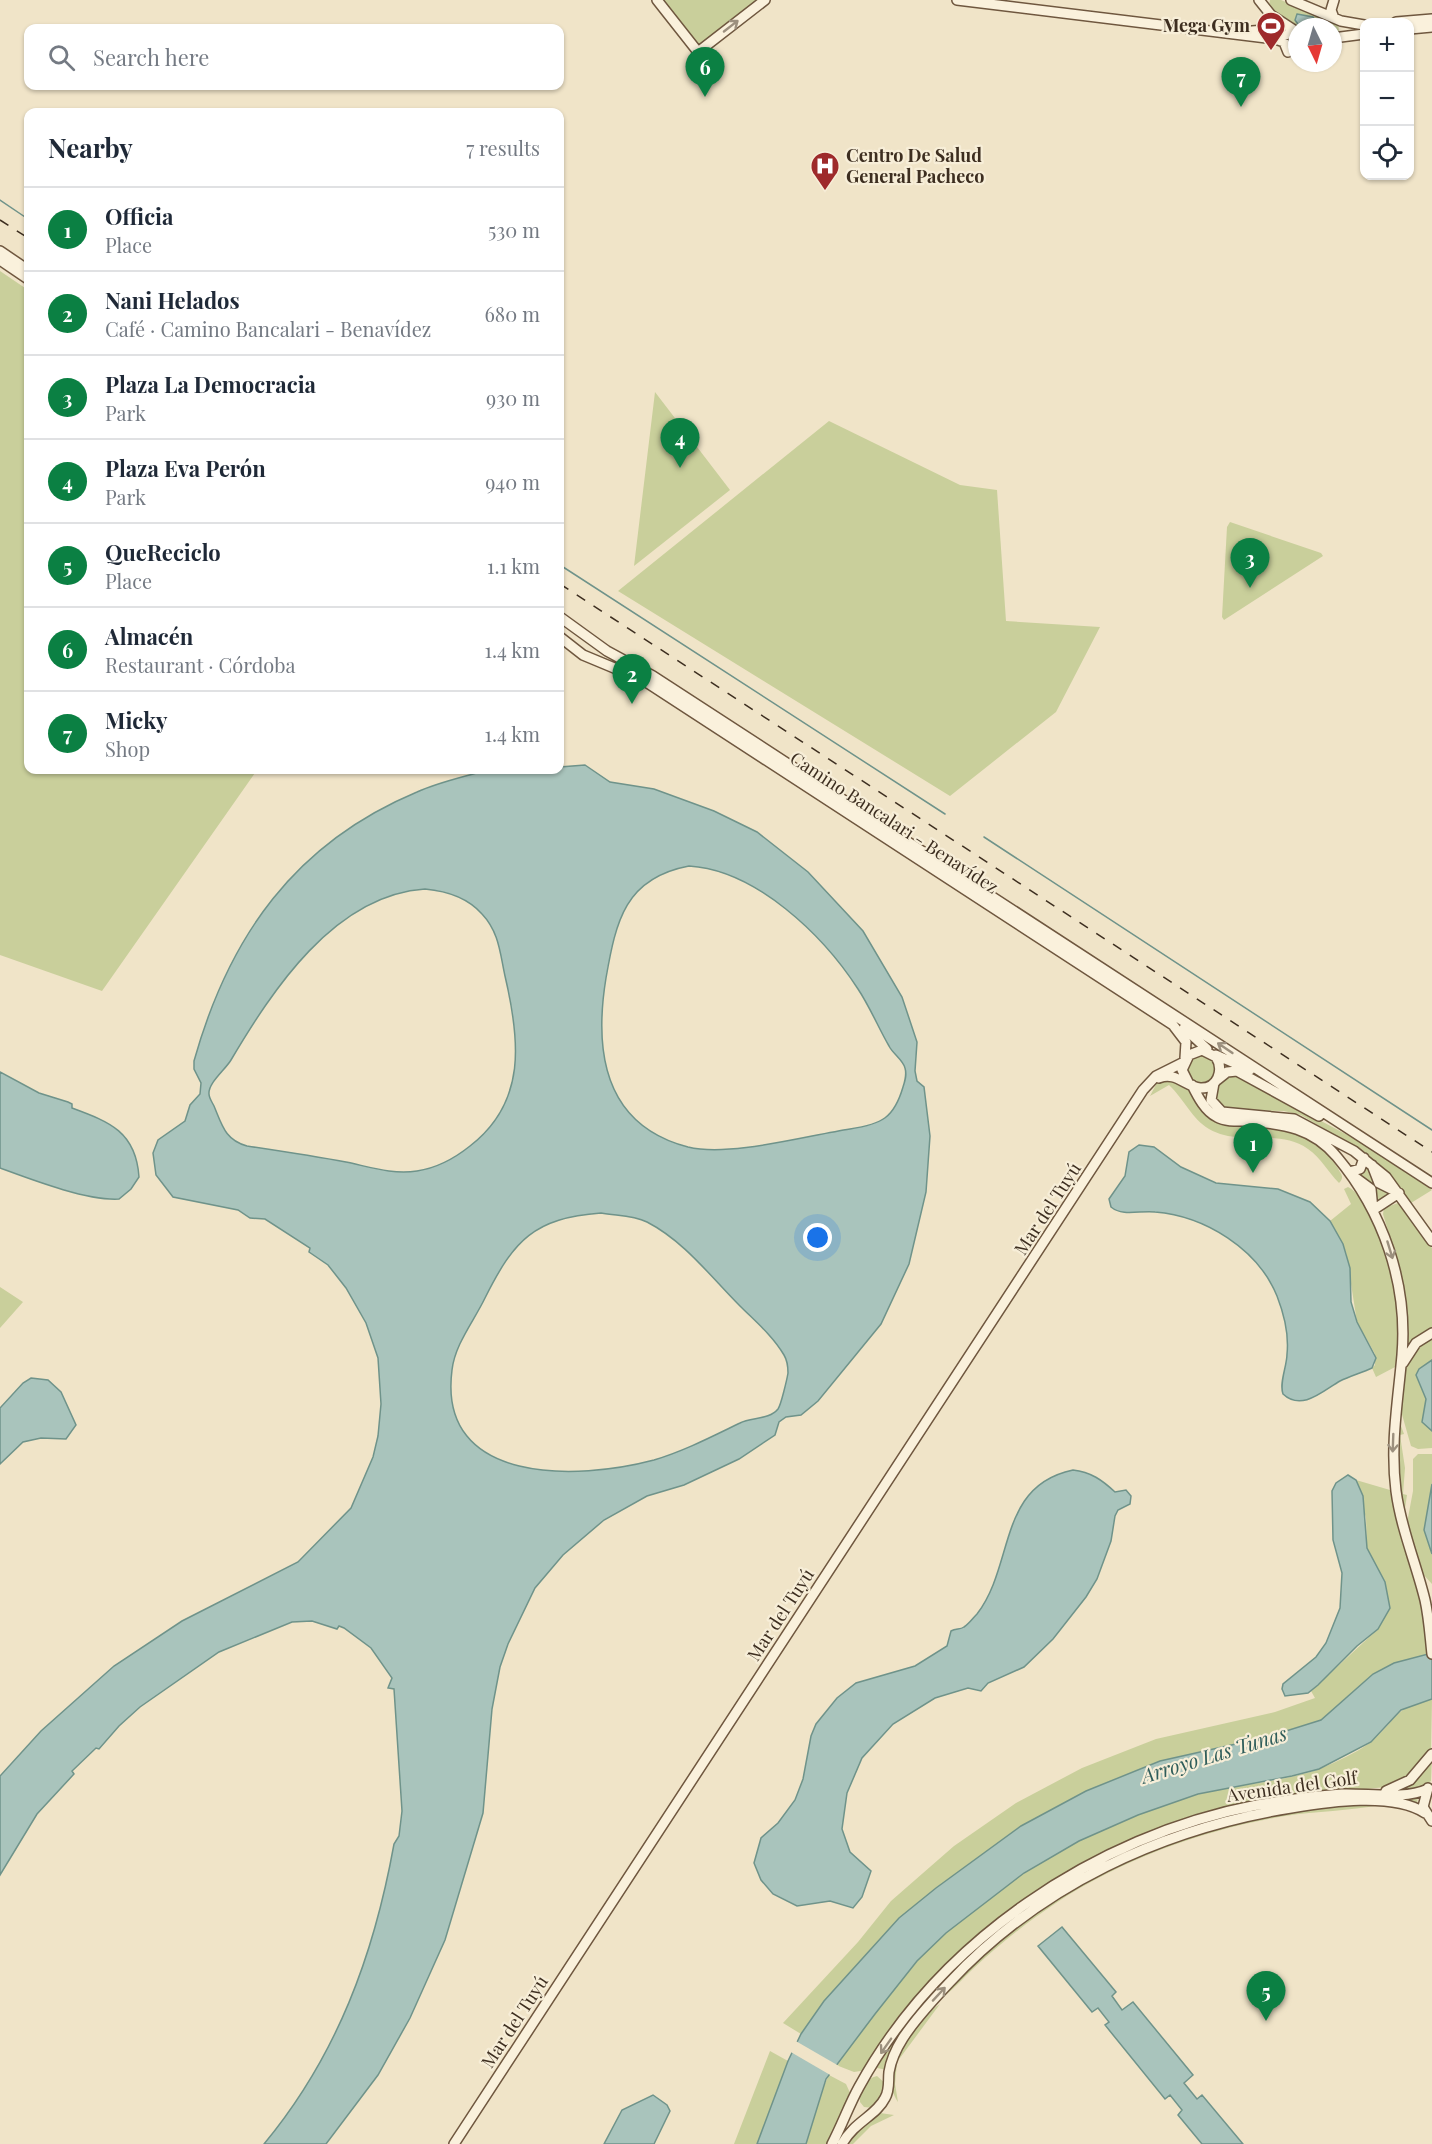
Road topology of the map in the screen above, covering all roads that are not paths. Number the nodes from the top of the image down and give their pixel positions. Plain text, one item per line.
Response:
1 (657, 0) edge
2 (765, 0) edge
3 (957, 0) edge
4 (1000, 0) edge
5 (1290, 0) edge
6 (1333, 2) edge
7 (1265, 6) edge
8 (1315, 10) junction
9 (1335, 18) edge
10 (1337, 18) edge
11 (1432, 18) edge
12 (1342, 20) edge
13 (1414, 20) edge
14 (1360, 24) edge
15 (1288, 25) edge
16 (1432, 27) edge
17 (1414, 29) edge
18 (1288, 35) edge
19 (1360, 35) edge
20 (1342, 37) edge
21 (1275, 39) junction
22 (1288, 51) dead end
23 (0, 251) edge
24 (0, 260) edge
25 (24, 267) edge
26 (24, 276) edge
27 (564, 620) edge
28 (575, 627) junction
29 (564, 633) edge
30 (588, 636) junction
31 (564, 641) edge
32 (583, 655) junction
33 (1163, 1009) junction
34 (1212, 1053) junction
35 (1185, 1060) junction
36 (1216, 1081) junction
37 (1190, 1083) junction
38 (1136, 1105) junction
39 (1335, 1120) junction
40 (1380, 1148) junction
41 (1354, 1151) junction
42 (1368, 1160) junction
43 (1347, 1170) junction
44 (1432, 1183) edge
45 (1399, 1193) junction
46 (1373, 1210) junction
47 (1432, 1241) edge
48 (1432, 1334) edge
49 (1401, 1369) junction
50 (1432, 1654) edge
51 (1432, 1754) edge
52 (1430, 1787) edge
53 (1381, 1793) junction
54 (1425, 1813) junction
55 (1432, 1821) edge
56 (454, 2144) edge
57 (832, 2144) edge
58 (842, 2144) edge

1 -> 2 street
3 - 21 street
4 - 7 street
5 - 8 street
6 - 8 street
6 - 10 street
7 - 15 street
8 - 9 street
11 - 13 street
12 - 14 street
16 - 17 street
18 - 21 street
19 - 20 street
21 - 22 street
23 - 25 street
24 - 26 street
27 - 28 street, Camino Bancalari - Benavídez
28 - 29 street
28 - 30 street, Camino Bancalari - Benavídez
30 - 32 street
30 - 33 street, Camino Bancalari - Benavídez
31 - 32 street, Camino Bancalari - Benavídez
32 - 35 street, Camino Bancalari - Benavídez
33 - 34 street, Camino Bancalari - Benavídez
39 -> 33 street, Camino Bancalari - Benavídez
34 - 35 street
34 - 36 street
34 - 39 street, Camino Bancalari - Benavídez
35 - 37 street
35 - 38 street
36 - 37 street
36 - 40 street, Camino Bancalari - Benavídez
36 - 41 street
37 - 38 street
37 - 43 street
38 - 56 street, Mar del Tuyú
39 - 40 street, Camino Bancalari - Benavídez
40 - 44 street, Camino Bancalari - Benavídez
41 - 42 street
41 - 43 street
42 - 43 street
42 - 45 street
43 - 46 street
45 - 46 street
45 - 47 street
46 -> 49 street
48 - 49 street
49 -> 50 street
51 - 53 street
52 - 53 street, Avenida del Golf
52 - 54 street
53 -> 57 street, Avenida del Golf
54 - 55 street
58 -> 54 street, Avenida del Golf

